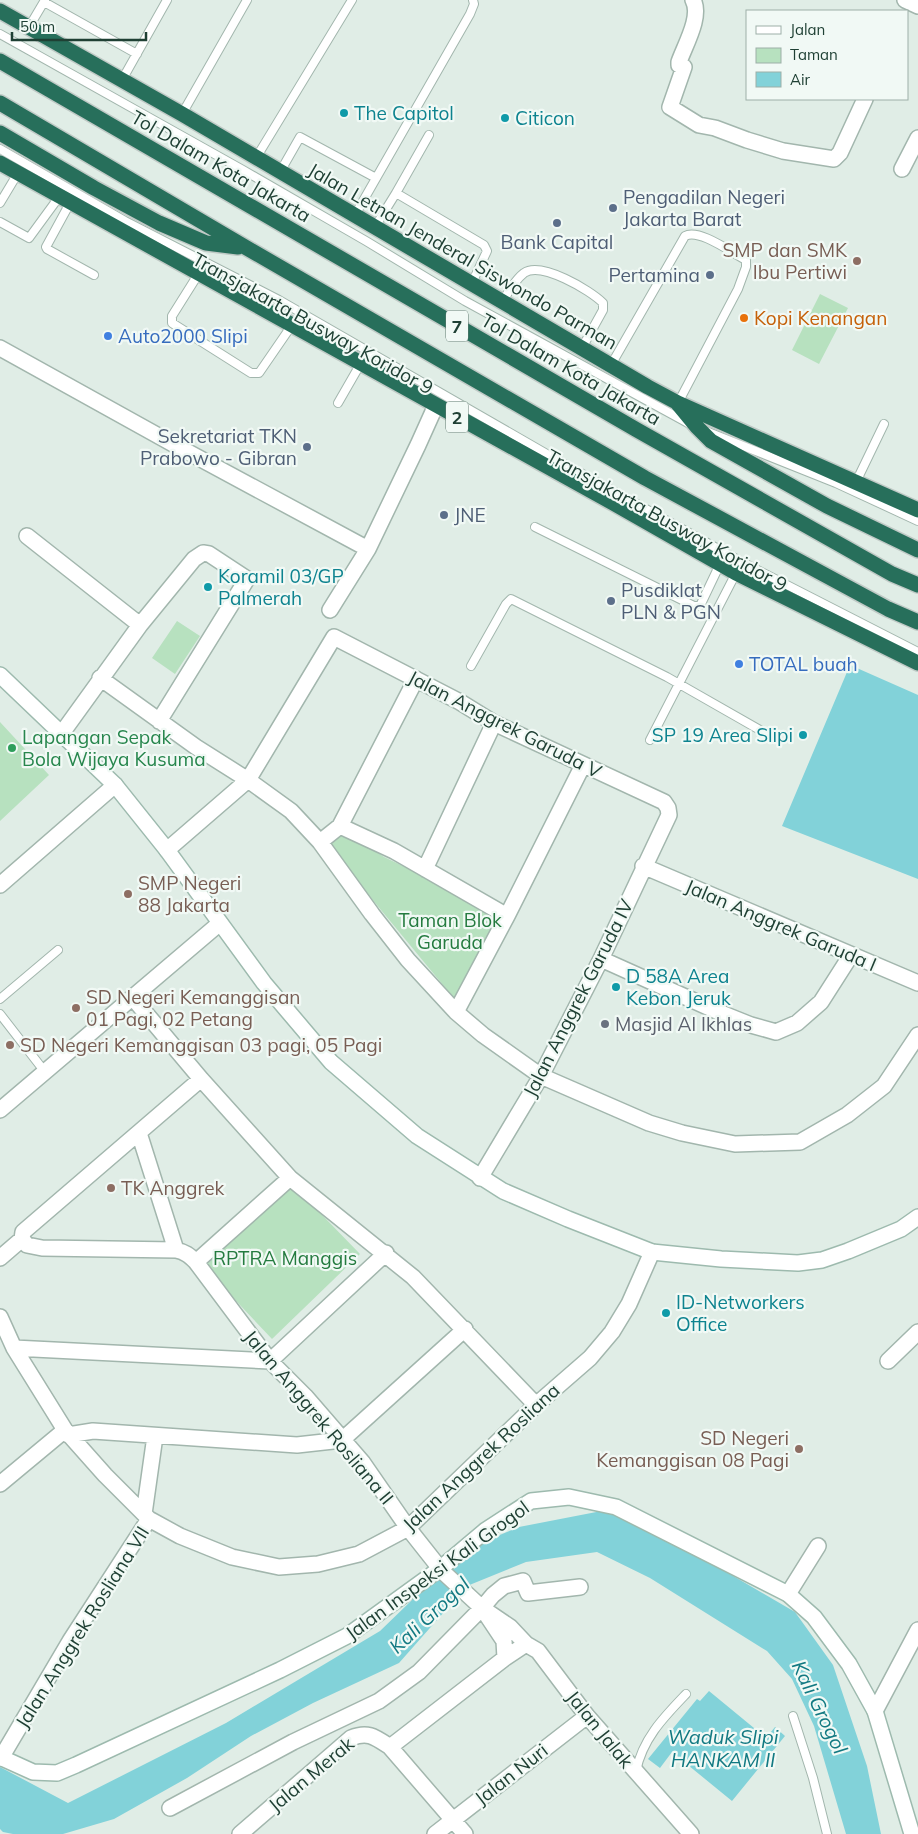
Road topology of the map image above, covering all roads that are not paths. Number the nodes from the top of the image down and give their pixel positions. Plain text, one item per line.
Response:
1 (167, 0) edge
2 (247, 0) edge
3 (352, 0) edge
4 (482, 0) edge
5 (693, 0) edge
6 (45, 1) edge
7 (473, 2) edge
8 (0, 11) edge
9 (29, 28) junction
10 (0, 34) edge
11 (137, 54) junction
12 (0, 61) edge
13 (122, 80) junction
14 (866, 100) edge
15 (0, 103) edge
16 (182, 114) junction
17 (0, 133) edge
18 (429, 135) dead end
19 (918, 138) edge
20 (0, 149) edge
21 (256, 158) junction
22 (0, 163) edge
23 (902, 169) dead end
24 (280, 172) junction
25 (18, 173) junction
26 (376, 178) junction
27 (396, 193) junction
28 (65, 200) junction
29 (0, 203) edge
30 (355, 215) junction
31 (0, 222) edge
32 (375, 227) junction
33 (244, 247) junction
34 (198, 273) junction
35 (94, 275) dead end
36 (472, 283) junction
37 (503, 301) junction
38 (292, 325) junction
39 (0, 348) edge
40 (582, 348) junction
41 (361, 363) junction
42 (611, 365) junction
43 (338, 403) dead end
44 (678, 403) junction
45 (436, 404) junction
46 (884, 424) dead end
47 (697, 428) junction
48 (856, 482) junction
49 (918, 510) edge
50 (918, 521) edge
51 (534, 527) dead end
52 (28, 536) dead end
53 (368, 549) junction
54 (918, 550) edge
55 (720, 564) junction
56 (736, 573) junction
57 (918, 586) edge
58 (330, 610) dead end
59 (918, 622) edge
60 (140, 625) junction
61 (918, 652) edge
62 (918, 663) edge
63 (471, 666) dead end
64 (0, 675) edge
65 (100, 678) junction
66 (416, 679) junction
67 (679, 684) junction
68 (159, 721) junction
69 (494, 722) junction
70 (62, 733) junction
71 (767, 734) dead end
72 (650, 740) dead end
73 (583, 765) junction
74 (248, 780) junction
75 (116, 785) junction
76 (669, 815) joint
77 (340, 826) junction
78 (320, 842) junction
79 (167, 850) junction
80 (643, 866) junction
81 (426, 869) junction
82 (0, 885) edge
83 (508, 916) junction
84 (220, 923) junction
85 (58, 950) dead end
86 (851, 955) junction
87 (600, 959) junction
88 (918, 983) edge
89 (134, 998) junction
90 (0, 999) edge
91 (456, 1012) junction
92 (0, 1014) edge
93 (918, 1035) edge
94 (45, 1072) junction
95 (541, 1076) junction
96 (201, 1079) junction
97 (0, 1110) edge
98 (139, 1133) junction
99 (290, 1178) junction
100 (480, 1178) junction
101 (918, 1217) edge
102 (22, 1239) junction
103 (176, 1250) junction
104 (652, 1252) junction
105 (386, 1253) junction
106 (0, 1258) edge
107 (196, 1262) junction
108 (0, 1317) edge
109 (465, 1329) junction
110 (918, 1332) edge
111 (14, 1348) junction
112 (270, 1361) junction
113 (888, 1361) dead end
114 (536, 1405) junction
115 (67, 1432) junction
116 (155, 1436) junction
117 (342, 1440) junction
118 (0, 1484) edge
119 (146, 1516) junction
120 (408, 1528) junction
121 (818, 1546) dead end
122 (442, 1569) junction
123 (580, 1587) dead end
124 (788, 1594) junction
125 (479, 1605) junction
126 (918, 1630) edge
127 (526, 1644) junction
128 (505, 1658) junction
129 (686, 1694) dead end
130 (875, 1711) junction
131 (587, 1716) junction
132 (793, 1716) dead end
133 (390, 1747) junction
134 (0, 1759) edge
135 (636, 1773) junction
136 (170, 1808) dead end
137 (453, 1819) junction
138 (240, 1834) edge
139 (435, 1834) edge
140 (465, 1834) edge
141 (691, 1834) edge
142 (828, 1834) edge
143 (912, 1834) edge

1 - 11 lane
2 - 16 lane
3 - 21 lane
4 - 7 lane
5 - 14 street
6 - 9 lane
6 - 11 lane
7 - 26 lane
8 - 9 highway, Jalan Letnan Jenderal Siswondo Parman
9 - 13 highway, Jalan Letnan Jenderal Siswondo Parman
10 - 47 lane
11 - 13 lane
12 - 57 highway, Tol Dalam Kota Jakarta / 7
13 - 16 highway, Jalan Letnan Jenderal Siswondo Parman
15 - 33 highway, 7
16 - 21 highway, Jalan Letnan Jenderal Siswondo Parman
17 - 33 highway
18 - 27 lane
19 - 23 street
20 - 61 lane, Transjakarta Busway Koridor 9
21 - 24 highway, Jalan Letnan Jenderal Siswondo Parman
22 - 25 highway, 2
24 - 26 lane
24 - 30 highway, Jalan Letnan Jenderal Siswondo Parman
25 - 28 highway, 2
25 - 29 lane
26 - 30 lane
27 - 32 lane
27 - 36 lane
28 - 31 lane
28 - 34 highway, 2
28 - 35 lane
30 - 32 highway, Jalan Letnan Jenderal Siswondo Parman
32 - 36 highway, Jalan Letnan Jenderal Siswondo Parman
33 - 59 highway, 7
34 - 38 highway, 2
34 - 38 lane
36 - 37 highway, Jalan Letnan Jenderal Siswondo Parman
37 - 40 highway, Jalan Letnan Jenderal Siswondo Parman
37 - 40 lane
38 - 41 highway, 2
39 - 53 street
40 - 42 highway, Jalan Letnan Jenderal Siswondo Parman
41 - 43 lane
41 - 45 highway, 2
42 - 44 highway, Jalan Letnan Jenderal Siswondo Parman
42 - 44 lane
44 - 47 highway
44 - 48 highway, Jalan Letnan Jenderal Siswondo Parman
45 - 53 street
45 - 55 highway, 2
46 - 48 lane
47 - 50 lane
47 - 54 highway
48 - 49 highway, Jalan Letnan Jenderal Siswondo Parman
51 - 55 lane
52 - 60 street
53 - 58 street
55 - 56 highway, 2
56 - 62 highway, 2
56 - 67 lane
60 - 65 street
60 - 68 street
63 - 67 lane
64 - 70 street
65 - 68 street
65 - 70 street
66 - 69 street, Jalan Anggrek Garuda V
66 - 74 street, Jalan Anggrek Garuda V
66 - 77 street
67 - 71 lane
67 - 72 lane
68 - 74 street
69 - 73 street, Jalan Anggrek Garuda V
69 - 81 street
70 - 75 street
73 - 76 street, Jalan Anggrek Garuda V
73 - 83 street
74 - 78 street
74 - 79 street
75 - 79 street
75 - 82 street
76 - 80 street, Jalan Anggrek Garuda IV
77 - 78 street
77 - 81 street
78 - 91 street
79 - 84 street
80 - 86 street, Jalan Anggrek Garuda I
80 - 87 street, Jalan Anggrek Garuda IV
81 - 83 street
83 - 91 street
84 - 89 street
84 - 100 street
85 - 90 lane
86 - 87 street
86 - 88 street, Jalan Anggrek Garuda I
87 - 95 street, Jalan Anggrek Garuda IV
89 - 94 street
89 - 96 street
91 - 95 street
92 - 94 lane
93 - 95 street
94 - 97 street
95 - 100 street, Jalan Anggrek Garuda IV
96 - 98 street
96 - 99 street
98 - 102 street
98 - 103 street
99 - 105 street
99 - 107 street
100 - 104 street
101 - 104 street
102 - 103 street
102 - 106 street
103 - 107 street, Jalan Anggrek Rosliana II
104 - 114 street, Jalan Anggrek Rosliana
105 - 109 street
105 - 112 street
107 - 112 street, Jalan Anggrek Rosliana II
108 - 111 street, Jalan Anggrek Rosliana
109 - 114 street
109 - 117 street
110 - 113 street
111 - 112 street
111 - 115 street, Jalan Anggrek Rosliana
112 - 117 street, Jalan Anggrek Rosliana II
114 - 120 street, Jalan Anggrek Rosliana
115 - 116 street
115 - 118 street
115 - 119 street, Jalan Anggrek Rosliana
116 - 117 street
116 - 119 street
117 - 120 street, Jalan Anggrek Rosliana II
119 - 120 street, Jalan Anggrek Rosliana
119 - 134 street, Jalan Anggrek Rosliana VII
120 - 122 street, Jalan Anggrek Rosliana II
121 - 124 street
122 - 124 street, Jalan Inspeksi Kali Grogol
122 - 125 street, Jalan Anggrek Rosliana II
122 - 134 street, Jalan Inspeksi Kali Grogol
123 - 125 street
124 - 130 street, Jalan Inspeksi Kali Grogol
125 - 127 street, Jalan Anggrek Rosliana II
125 - 128 street, Jalan Anggrek Rosliana II
125 - 136 street
126 - 130 street
127 - 128 street
127 - 131 street, Jalan Jalak
128 - 133 street
129 - 135 lane
130 - 143 street, Jalan Inspeksi Kali Grogol
131 - 135 street, Jalan Jalak
131 - 137 street, Jalan Nuri
132 - 142 lane
133 - 137 street
133 - 138 street, Jalan Merak
135 - 141 street, Jalan Jalak
137 - 139 street, Jalan Nuri
137 - 140 street

